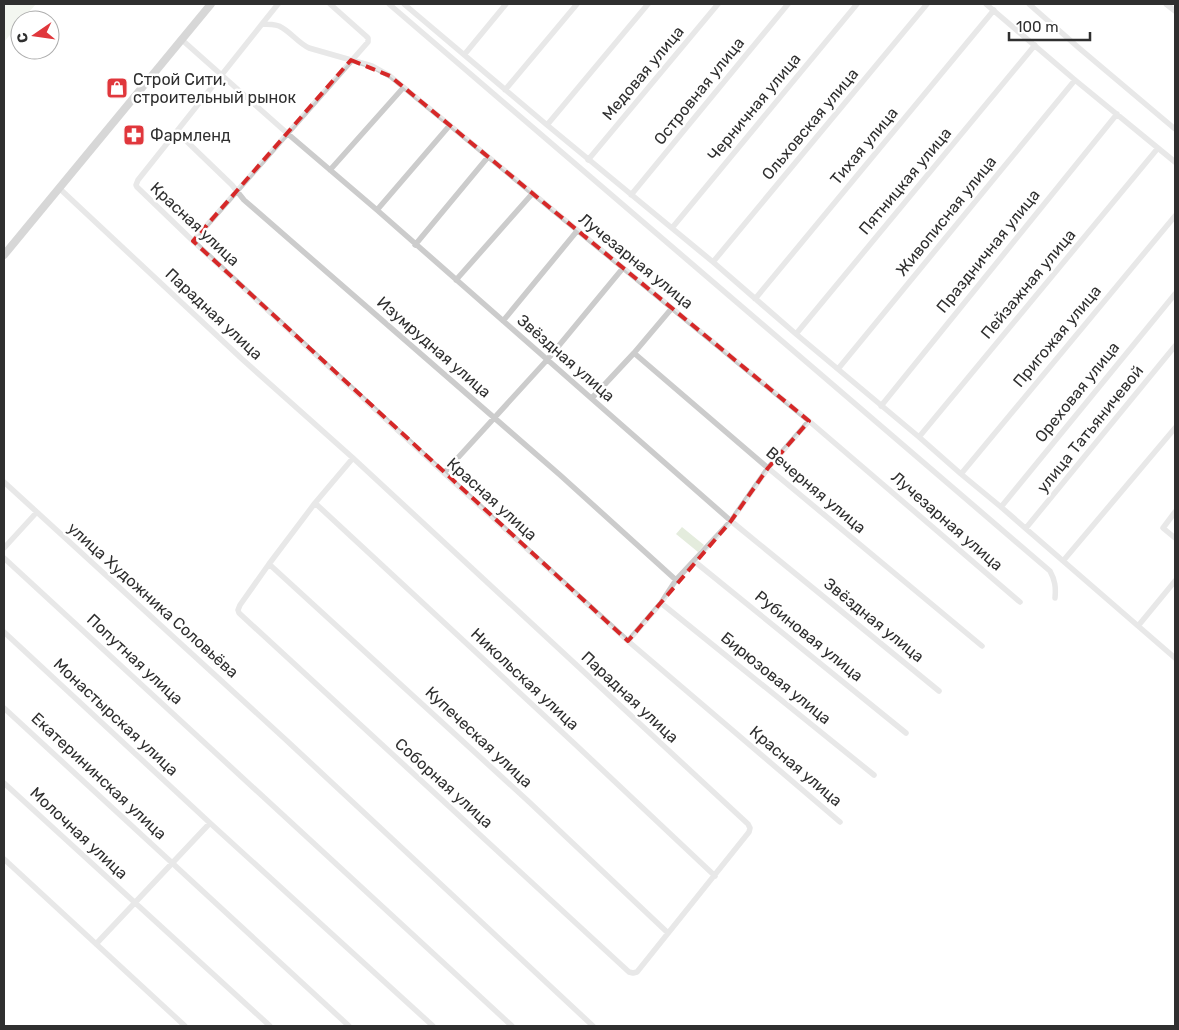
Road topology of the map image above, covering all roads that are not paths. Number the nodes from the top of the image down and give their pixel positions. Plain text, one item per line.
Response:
1 (211, 4) edge
2 (278, 4) edge
3 (330, 4) edge
4 (389, 4) edge
5 (404, 4) edge
6 (506, 4) edge
7 (577, 4) edge
8 (648, 4) edge
9 (718, 4) edge
10 (788, 4) edge
11 (857, 4) edge
12 (927, 4) edge
13 (986, 4) edge
14 (1029, 4) edge
15 (1166, 4) edge
16 (994, 10) junction
17 (1175, 11) edge
18 (262, 24) junction
19 (181, 39) junction
20 (1035, 45) junction
21 (464, 55) junction
22 (351, 60) junction
23 (222, 76) junction
24 (1075, 80) junction
25 (403, 88) junction
26 (505, 90) junction
27 (1117, 114) junction
28 (450, 125) junction
29 (547, 125) junction
30 (1175, 129) edge
31 (177, 132) junction
32 (288, 134) junction
33 (1158, 148) junction
34 (488, 157) junction
35 (588, 160) junction
36 (1175, 162) edge
37 (330, 170) junction
38 (59, 188) junction
39 (237, 192) junction
40 (532, 194) junction
41 (631, 195) junction
42 (377, 210) junction
43 (1175, 216) edge
44 (672, 228) junction
45 (578, 231) junction
46 (193, 241) junction
47 (415, 245) junction
48 (4, 255) edge
49 (714, 262) junction
50 (623, 268) junction
51 (456, 280) junction
52 (1175, 294) edge
53 (755, 299) junction
54 (672, 308) junction
55 (503, 321) junction
56 (796, 334) junction
57 (1175, 346) edge
58 (634, 353) junction
59 (547, 360) junction
60 (838, 369) junction
61 (592, 398) junction
62 (881, 406) junction
63 (494, 418) junction
64 (809, 420) junction
65 (1175, 428) edge
66 (919, 437) junction
67 (354, 458) junction
68 (768, 468) junction
69 (444, 473) junction
70 (961, 474) junction
71 (4, 482) edge
72 (315, 503) junction
73 (1001, 507) junction
74 (1175, 512) edge
75 (36, 513) junction
76 (731, 521) junction
77 (1026, 528) junction
78 (1175, 538) edge
79 (4, 548) edge
80 (4, 558) edge
81 (694, 561) junction
82 (1063, 561) junction
83 (269, 564) junction
84 (676, 580) junction
85 (1175, 581) edge
86 (1055, 598) dead end
87 (661, 602) junction
88 (1020, 602) dead end
89 (1138, 626) junction
90 (4, 632) edge
91 (628, 641) junction
92 (982, 646) dead end
93 (1175, 658) edge
94 (939, 691) dead end
95 (4, 708) edge
96 (906, 733) dead end
97 (874, 775) dead end
98 (4, 783) edge
99 (840, 822) dead end
100 (210, 823) junction
101 (4, 860) edge
102 (173, 864) junction
103 (714, 876) junction
104 (135, 904) junction
105 (668, 933) junction
106 (96, 944) junction
107 (634, 973) joint
108 (185, 1026) edge
109 (270, 1026) edge
110 (349, 1026) edge
111 (433, 1026) edge
112 (512, 1026) edge
113 (593, 1026) edge

1 - 19 main road
2 - 18 street
3 - 22 street
4 - 86 street
5 - 21 street
6 - 21 street
7 - 26 street
8 - 29 street
9 - 35 street, Медовая улица
10 - 41 street, Островная улица
11 - 44 street, Черничная улица
12 - 49 street, Ольховская улица
13 - 16 street
14 - 30 street
15 - 17 street
16 - 20 street
16 - 53 street, Тихая улица
18 - 22 street, Лучезарная улица
18 - 23 street
19 - 23 street, Звёздная улица
19 - 38 main road
20 - 24 street
20 - 56 street, Пятницкая улица
21 - 26 street
22 - 25 street, Лучезарная улица
22 - 32 street
23 - 31 street
23 - 32 street, Звёздная улица
24 - 27 street
24 - 60 street, Живописная улица
25 - 28 street, Лучезарная улица
25 - 37 street
26 - 29 street
27 - 33 street
27 - 62 street, Праздничная улица
28 - 34 street, Лучезарная улица
28 - 42 street
29 - 35 street
31 - 39 street, Изумрудная улица
31 - 46 street, Красная улица
32 - 37 street, Звёздная улица
32 - 39 street
33 - 36 street
33 - 66 street, Пейзажная улица
34 - 40 street, Лучезарная улица
34 - 47 street
35 - 41 street
37 - 42 street, Звёздная улица
38 - 48 main road
38 - 67 street, Парадная улица
39 - 46 street
39 - 63 street, Изумрудная улица
40 - 45 street, Лучезарная улица
40 - 51 street
41 - 44 street
42 - 47 street, Звёздная улица
43 - 70 street, Пригожая улица
44 - 49 street
45 - 50 street, Лучезарная улица
45 - 55 street
46 - 69 street, Красная улица
47 - 51 street, Звёздная улица
49 - 53 street
50 - 54 street, Лучезарная улица
50 - 59 street
51 - 55 street, Звёздная улица
52 - 73 street, Ореховая улица
53 - 56 street
54 - 58 street
54 - 64 street, Лучезарная улица
55 - 59 street, Звёздная улица
56 - 60 street
57 - 77 street, улица Татьяничевой
58 - 61 street
58 - 68 street, Вечерняя улица
59 - 61 street, Звёздная улица
59 - 63 street
60 - 62 street
61 - 76 street, Звёздная улица
62 - 66 street
63 - 69 street
63 - 84 street, Изумрудная улица
64 - 68 street
64 - 88 street, Лучезарная улица
65 - 82 street
66 - 70 street
67 - 72 street
67 - 103 street, Парадная улица
68 - 76 street
68 - 92 street, Вечерняя улица
69 - 91 street, Красная улица
70 - 73 street
71 - 75 street, улица Художника Соловьёва
72 - 83 street
72 - 103 street, Никольская улица
73 - 77 street
74 - 78 street
75 - 79 street
75 - 113 street, улица Художника Соловьёва
76 - 81 street
76 - 94 street, Звёздная улица
77 - 82 street
80 - 112 street, Попутная улица
81 - 84 street
81 - 96 street, Рубиновая улица
82 - 89 street
83 - 105 street, Купеческая улица
83 - 107 street, Соборная улица
84 - 87 street
85 - 89 street
87 - 91 street
87 - 97 street, Бирюзовая улица
89 - 93 street
90 - 100 street, Монастырская улица
91 - 99 street, Красная улица
95 - 102 street, Екатерининская улица
98 - 104 street, Молочная улица
100 - 102 street
100 - 111 street, Монастырская улица
101 - 106 street
102 - 104 street
102 - 110 street, Екатерининская улица
103 - 105 street, Парадная улица
104 - 106 street
104 - 109 street, Молочная улица
105 - 107 street, Парадная улица
106 - 108 street

